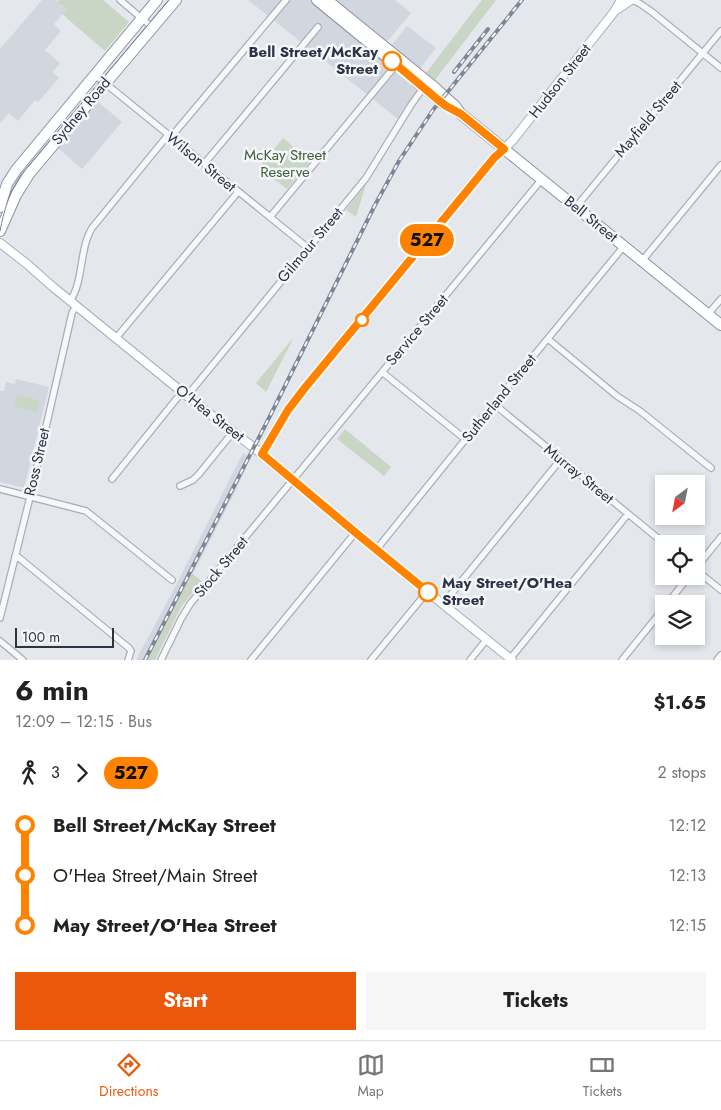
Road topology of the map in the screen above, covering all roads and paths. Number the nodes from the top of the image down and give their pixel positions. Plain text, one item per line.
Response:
1 (120, 0) edge
2 (157, 0) edge
3 (176, 0) edge
4 (286, 0) edge
5 (316, 0) edge
6 (327, 0) edge
7 (621, 0) edge
8 (631, 0) edge
9 (642, 0) edge
10 (614, 12) junction
11 (652, 12) junction
12 (141, 18) junction
13 (318, 27) dead end
14 (152, 28) junction
15 (721, 31) edge
16 (703, 53) junction
17 (396, 65) junction
18 (721, 68) edge
19 (94, 75) junction
20 (105, 83) junction
21 (424, 88) junction
22 (461, 114) junction
23 (170, 136) junction
24 (504, 149) junction
25 (204, 164) junction
26 (721, 165) edge
27 (542, 179) junction
28 (238, 192) junction
29 (2, 195) edge
30 (0, 207) edge
31 (576, 207) junction
32 (270, 217) junction
33 (0, 231) edge
34 (0, 243) edge
35 (624, 246) junction
36 (308, 248) junction
37 (642, 261) junction
38 (721, 298) edge
39 (73, 303) junction
40 (708, 314) junction
41 (721, 325) edge
42 (116, 338) junction
43 (548, 339) junction
44 (382, 372) junction
45 (184, 394) junction
46 (494, 404) junction
47 (233, 432) junction
48 (465, 439) junction
49 (262, 454) junction
50 (561, 459) junction
51 (711, 468) dead end
52 (112, 478) dead end
53 (292, 480) junction
54 (180, 486) dead end
55 (0, 489) edge
56 (30, 497) junction
57 (628, 514) junction
58 (356, 533) junction
59 (655, 536) edge
60 (721, 537) edge
61 (376, 550) junction
62 (15, 556) junction
63 (705, 557) edge
64 (705, 577) edge
65 (172, 580) dead end
66 (683, 585) edge
67 (721, 590) edge
68 (428, 592) junction
69 (674, 595) edge
70 (443, 604) junction
71 (0, 618) edge
72 (655, 619) edge
73 (487, 640) junction
74 (0, 641) edge
75 (721, 655) edge
76 (511, 659) edge
77 (23, 660) edge
78 (128, 660) edge
79 (161, 660) edge
80 (251, 660) edge
81 (371, 660) edge
82 (470, 660) edge
83 (622, 660) edge
84 (717, 660) edge

1 - 12 street
2 - 12 highway, Sydney Road
3 - 14 highway, Sydney Road
4 - 23 street, Ross Street
5 - 17 highway, Bell Street
6 - 22 highway, Bell Street
7 - 10 street, Hudson Street
8 - 10 street, Hudson Street
8 - 11 street
9 - 11 street
10 - 24 street, Hudson Street
11 - 16 street
12 - 14 street
12 - 19 highway, Sydney Road
13 - 25 street
14 - 20 highway, Sydney Road
15 - 16 street, Mayfield Street
16 - 18 street
16 - 31 street, Mayfield Street
17 - 21 highway, Bell Street
17 - 32 street
19 - 20 street, Wilson Street
19 - 29 highway, Sydney Road
20 - 23 street, Wilson Street
20 - 33 highway, Sydney Road
21 - 22 highway, Bell Street
21 - 36 street, Gilmour Street
22 - 24 highway, Bell Street
23 - 25 street, Wilson Street
23 - 39 street, Ross Street
24 - 27 highway, Bell Street
24 - 49 street
25 - 28 street, Wilson Street
26 - 37 street
27 - 31 highway, Bell Street
27 - 44 street, Service Street
28 - 32 street, Wilson Street
28 - 42 street
29 - 30 highway, Sydney Road
31 - 35 highway, Bell Street
32 - 36 street, Wilson Street
34 - 39 street, O'Hea Street
35 - 37 highway, Bell Street
35 - 43 street, Sutherland Street
36 - 45 street, Gilmour Street
37 - 40 highway, Bell Street
38 - 40 street
39 - 42 street, O'Hea Street
39 - 56 street, Ross Street
40 - 41 highway, Bell Street
42 - 45 street, O'Hea Street
43 - 46 street, Sutherland Street
43 - 51 street
44 - 48 street
44 - 53 street, Service Street
45 - 47 street, O'Hea Street
45 - 52 street, Gilmour Street
46 - 48 street, Sutherland Street
46 - 50 street, Murray Street
47 - 49 street, O'Hea Street
47 - 54 street
48 - 61 street, Sutherland Street
49 - 53 street, O'Hea Street
50 - 57 street, Murray Street
50 - 70 street
53 - 58 street, O'Hea Street
53 - 79 street, Stock Street
55 - 56 street
56 - 62 street, Ross Street
56 - 65 street
57 - 59 street, Murray Street
57 - 76 street
58 - 61 street, O'Hea Street
58 - 80 street
60 - 63 street
61 - 68 street, O'Hea Street
62 - 71 street, Ross Street
62 - 78 street
64 - 67 street
66 - 69 street
68 - 70 street, O'Hea Street
68 - 81 street
70 - 73 street, O'Hea Street
72 - 83 street
73 - 76 street, O'Hea Street
73 - 82 street
74 - 77 street
75 - 84 street

